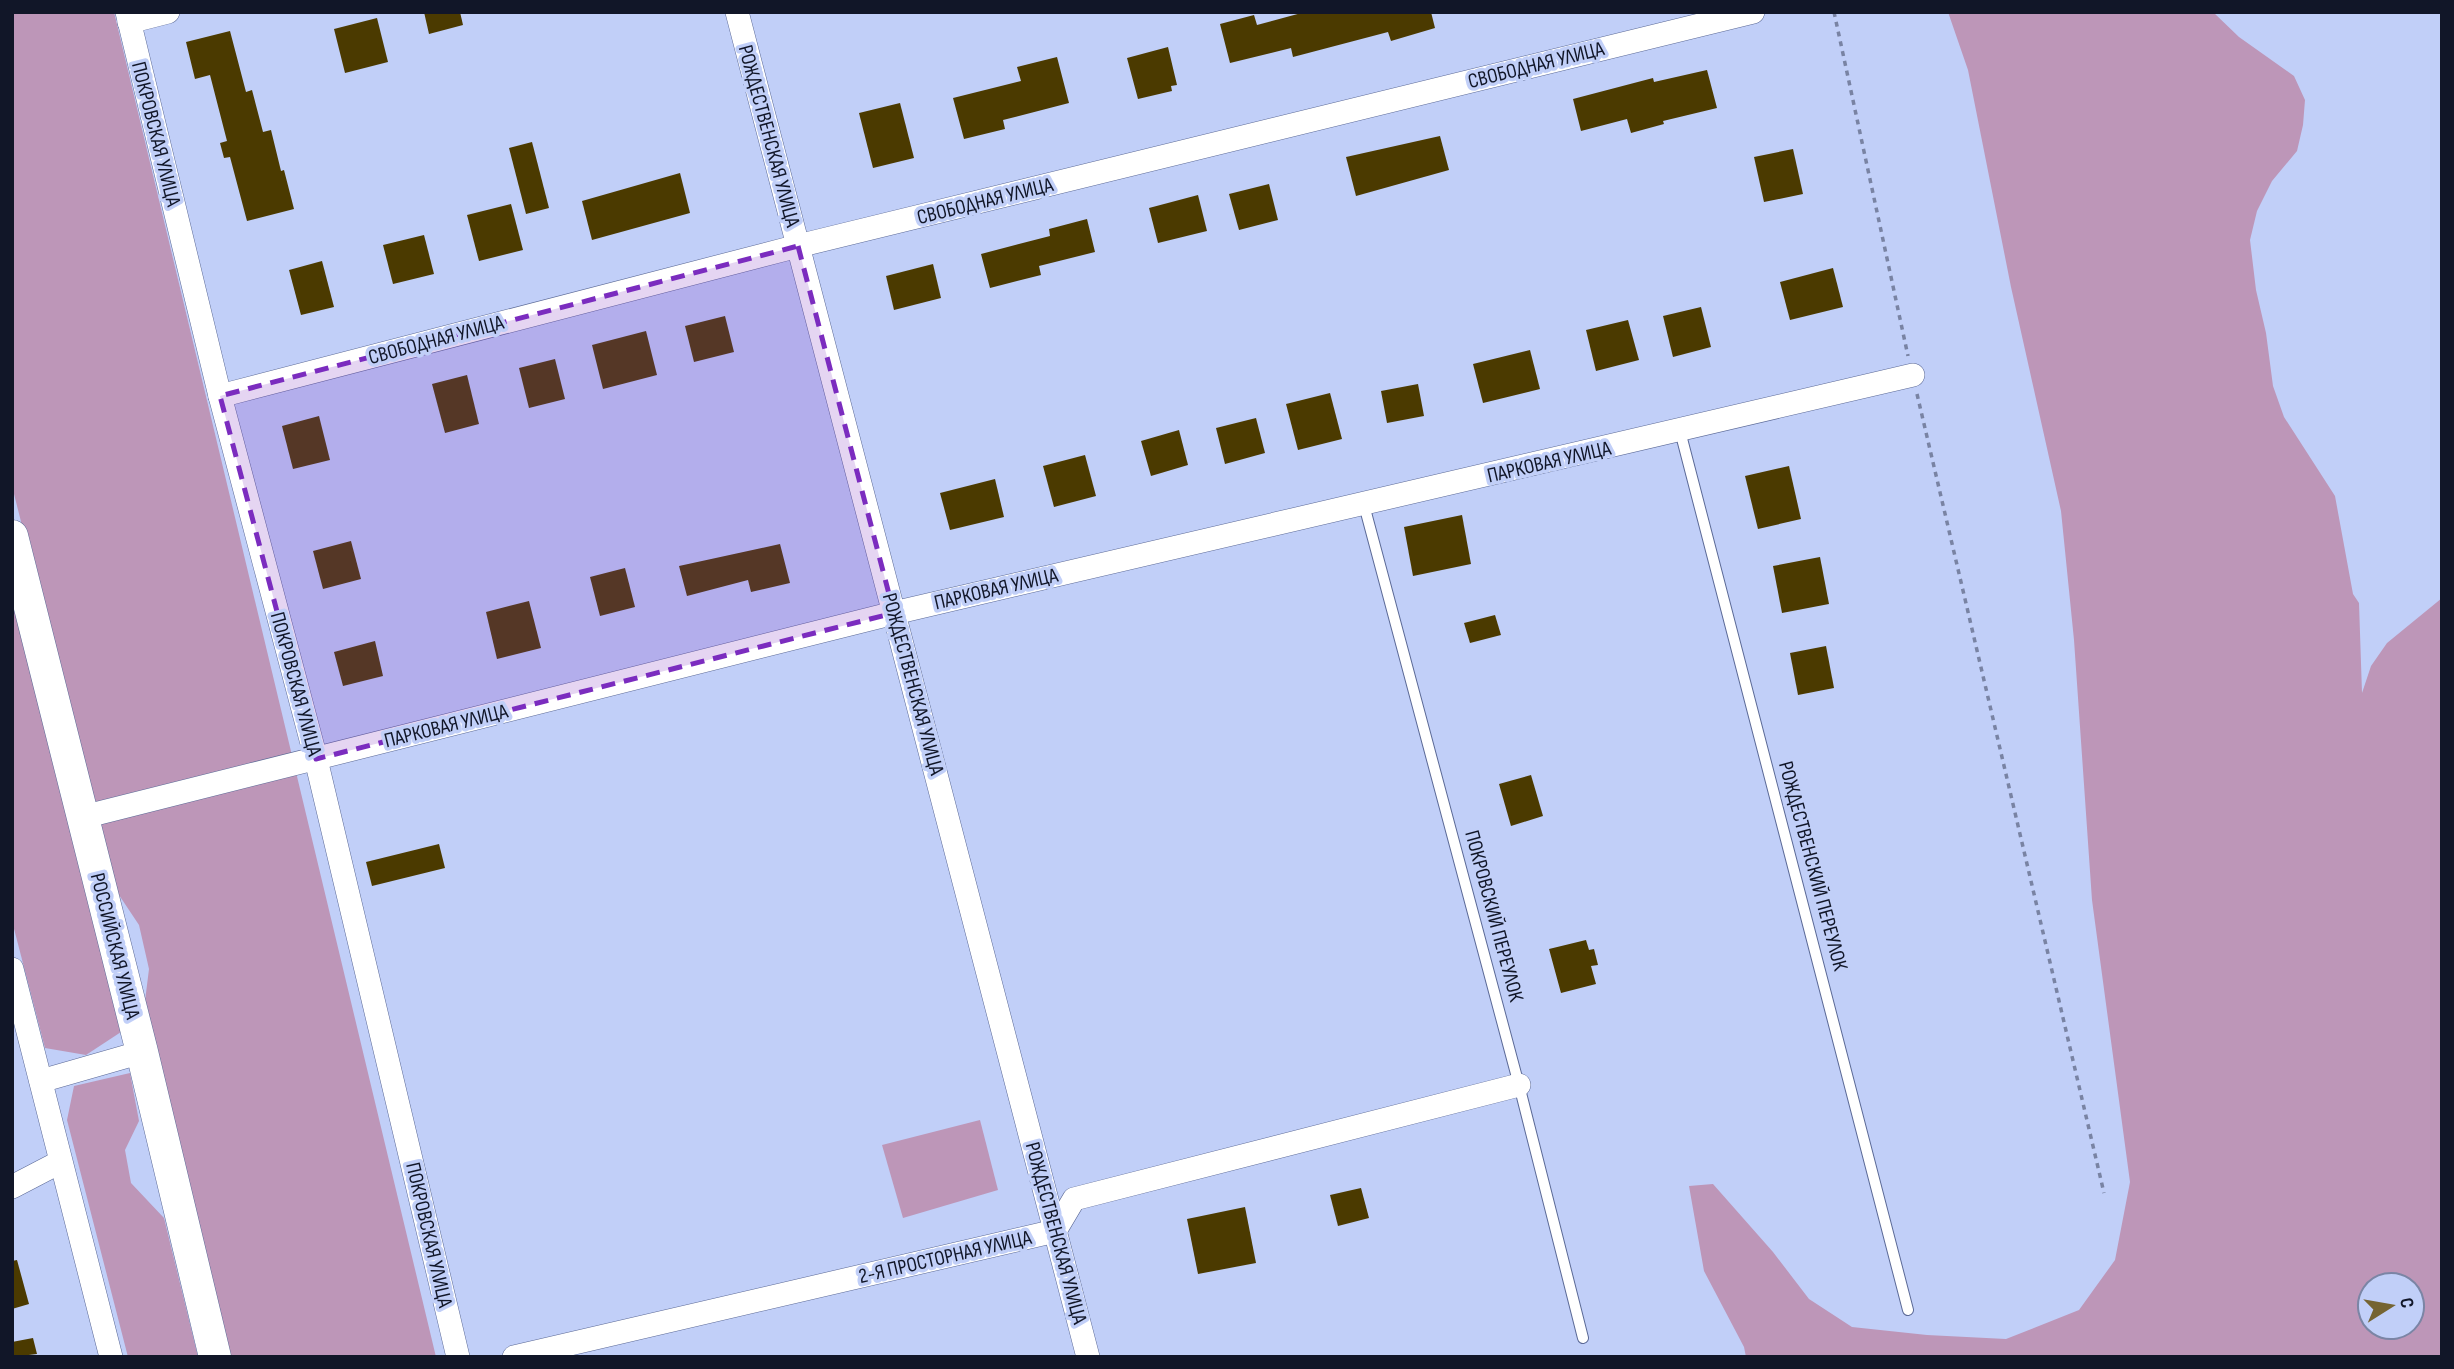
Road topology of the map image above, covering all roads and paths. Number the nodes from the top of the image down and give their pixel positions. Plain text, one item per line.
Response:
1 (168, 12) edge
2 (737, 12) edge
3 (1753, 12) edge
4 (1834, 12) edge
5 (128, 17) edge
6 (798, 246) junction
7 (1913, 375) junction
8 (220, 396) junction
9 (1680, 431) junction
10 (1364, 505) junction
11 (12, 536) edge
12 (894, 613) junction
13 (316, 759) junction
14 (83, 817) junction
15 (12, 969) edge
16 (142, 1052) junction
17 (41, 1081) junction
18 (1519, 1085) junction
19 (60, 1163) junction
20 (12, 1187) edge
21 (2104, 1193) dead end
22 (1055, 1231) junction
23 (1908, 1310) dead end
24 (1583, 1338) dead end
25 (111, 1357) edge
26 (215, 1357) edge
27 (458, 1357) edge
28 (514, 1357) edge
29 (1088, 1357) edge

1 - 5 street
2 - 6 street, РОЖДЕСТВЕНСКАЯ УЛИЦА
3 - 6 street, СВОБОДНАЯ УЛИЦА
4 - 7 path
5 - 8 street, ПОКРОВСКАЯ УЛИЦА
6 - 8 street, СВОБОДНАЯ УЛИЦА
6 - 12 street, РОЖДЕСТВЕНСКАЯ УЛИЦА
7 - 9 street, ПАРКОВАЯ УЛИЦА
7 - 21 path
8 - 13 street, ПОКРОВСКАЯ УЛИЦА
9 - 10 street, ПАРКОВАЯ УЛИЦА
9 - 23 lane, РОЖДЕСТВЕНСКИЙ ПЕРЕУЛОК
10 - 12 street, ПАРКОВАЯ УЛИЦА
10 - 18 lane, ПОКРОВСКИЙ ПЕРЕУЛОК
11 - 14 main road, РОССИЙСКАЯ УЛИЦА
12 - 13 street, ПАРКОВАЯ УЛИЦА
12 - 22 street, РОЖДЕСТВЕНСКАЯ УЛИЦА
13 - 14 street, ПАРКОВАЯ УЛИЦА
13 - 27 street, ПОКРОВСКАЯ УЛИЦА
14 - 16 main road, РОССИЙСКАЯ УЛИЦА
15 - 17 street
16 - 17 street
16 - 26 main road, РОССИЙСКАЯ УЛИЦА
17 - 19 street
18 - 22 street, 2-Я ПРОСТОРНАЯ УЛИЦА
18 - 24 lane, ПОКРОВСКИЙ ПЕРЕУЛОК
19 - 20 street
19 - 25 street
22 - 28 street, 2-Я ПРОСТОРНАЯ УЛИЦА
22 - 29 street, РОЖДЕСТВЕНСКАЯ УЛИЦА

